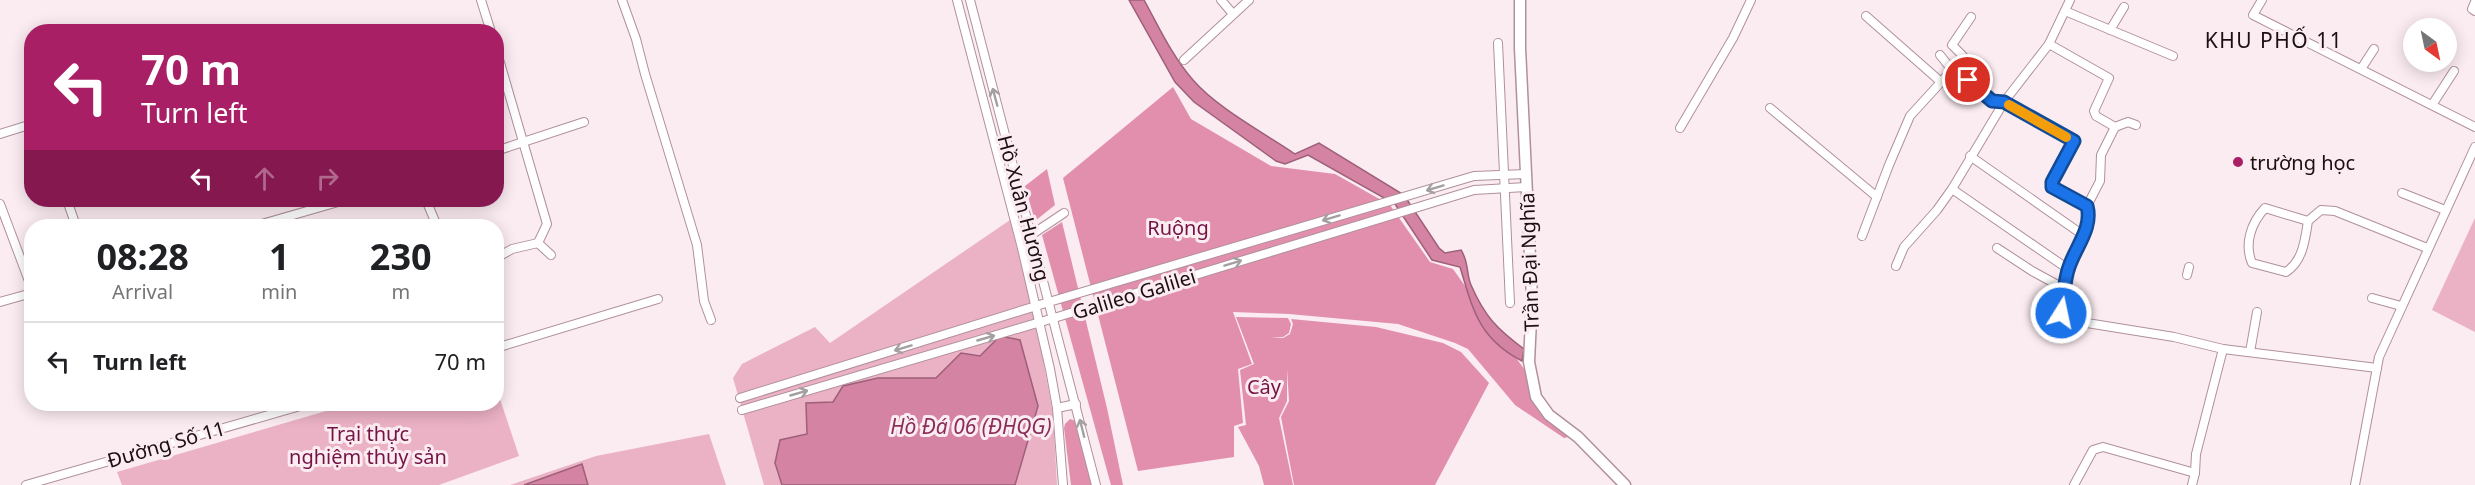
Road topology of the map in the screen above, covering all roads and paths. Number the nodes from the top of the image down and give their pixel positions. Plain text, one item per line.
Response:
1 (481, 0) edge
2 (622, 0) edge
3 (957, 0) edge
4 (970, 0) edge
5 (1221, 0) edge
6 (1249, 0) edge
7 (1520, 0) edge
8 (1751, 0) edge
9 (2070, 0) edge
10 (2262, 0) edge
11 (2124, 7) dead end
12 (2065, 11) junction
13 (1233, 14) junction
14 (1866, 16) dead end
15 (1971, 17) dead end
16 (488, 24) edge
17 (2110, 30) junction
18 (1498, 43) dead end
19 (2049, 44) junction
20 (2374, 50) dead end
21 (1940, 55) dead end
22 (2172, 56) dead end
23 (1184, 60) dead end
24 (2361, 69) junction
25 (1954, 72) junction
26 (2453, 72) edge
27 (504, 74) edge
28 (1941, 82) junction
29 (2004, 102) junction
30 (2432, 105) junction
31 (1770, 108) dead end
32 (584, 122) dead end
33 (2136, 125) dead end
34 (24, 126) edge
35 (2115, 127) junction
36 (2475, 127) edge
37 (1680, 128) dead end
38 (0, 134) edge
39 (525, 141) junction
40 (2475, 147) edge
41 (504, 148) edge
42 (1970, 156) junction
43 (1526, 174) junction
44 (1504, 175) junction
45 (1461, 180) junction
46 (1527, 187) junction
47 (1504, 188) junction
48 (1952, 189) junction
49 (1464, 193) junction
50 (2402, 193) dead end
51 (1876, 197) junction
52 (0, 204) edge
53 (2087, 206) junction
54 (321, 207) edge
55 (2445, 210) junction
56 (1064, 213) dead end
57 (279, 219) edge
58 (2308, 222) junction
59 (1031, 235) junction
60 (2083, 235) junction
61 (1862, 236) dead end
62 (538, 243) junction
63 (1997, 248) dead end
64 (2427, 248) junction
65 (504, 254) edge
66 (551, 255) dead end
67 (1896, 266) dead end
68 (24, 269) edge
69 (2068, 269) junction
70 (2066, 289) junction
71 (24, 294) edge
72 (2372, 298) dead end
73 (658, 299) dead end
74 (0, 302) edge
75 (1049, 302) junction
76 (1509, 303) dead end
77 (1035, 306) junction
78 (2401, 306) junction
79 (2257, 312) dead end
80 (1054, 318) junction
81 (711, 320) dead end
82 (1039, 323) junction
83 (504, 346) edge
84 (2223, 349) junction
85 (2250, 352) junction
86 (2377, 368) junction
87 (740, 398) dead end
88 (1076, 404) junction
89 (1056, 408) junction
90 (742, 410) dead end
91 (283, 411) edge
92 (2195, 473) junction
93 (26, 485) edge
94 (1063, 485) edge
95 (1096, 485) edge
96 (1624, 485) edge
97 (2074, 485) edge
98 (2192, 485) edge
99 (2355, 485) edge

1 - 16 street
2 - 81 street
3 - 77 street, Hồ Xuân Hương
59 -> 4 street, Hồ Xuân Hương
5 - 13 street
6 - 13 street
7 - 43 street, Trần Đại Nghĩa
8 - 37 street
9 - 12 street
10 - 24 street
11 - 17 street
12 - 17 street
12 - 19 street
13 - 23 street
14 - 28 street
15 - 25 street
17 - 22 street
18 - 44 street
19 - 29 street
19 - 35 street
20 - 24 street
21 - 25 street
24 - 30 street
25 - 28 street
25 - 29 street
26 - 30 street
27 - 39 street
28 - 51 street
29 - 42 street
29 - 53 street
30 - 36 street
31 - 51 street
32 - 39 street
33 - 35 street
34 - 38 street
35 - 53 street
39 - 41 street
39 - 62 street
40 - 55 street
42 - 48 street
42 - 60 street
43 - 44 street, Galileo Galilei
43 - 46 street, Trần Đại Nghĩa
44 - 45 street, Galileo Galilei
44 - 47 street
45 - 49 street
45 -> 75 street, Galileo Galilei
46 - 47 street, Galileo Galilei
46 - 96 street, Trần Đại Nghĩa
47 - 49 street, Galileo Galilei
47 - 76 street
48 - 67 street
48 - 69 street
80 -> 49 street, Galileo Galilei
50 - 55 street
51 - 61 street
52 - 68 street
53 - 60 street
54 - 57 street
55 - 64 street
56 - 59 street
58 - 58 street
58 - 64 street
59 - 75 street, Hồ Xuân Hương
60 - 69 street
62 - 65 street
62 - 66 street
63 - 70 street
64 - 78 street
69 - 70 street
70 - 84 street
71 - 74 street
72 - 78 street
73 - 83 street
75 - 77 street, Galileo Galilei
75 - 80 street, Hồ Xuân Hương
77 - 82 street, Hồ Xuân Hương
77 -> 87 street, Galileo Galilei
78 - 86 street
79 - 85 street
80 - 82 street, Galileo Galilei
80 - 88 street, Hồ Xuân Hương
82 - 89 street, Hồ Xuân Hương
90 -> 82 street, Galileo Galilei
84 - 85 street
84 - 92 street
85 - 86 street
86 - 99 street
88 - 89 street
95 -> 88 street, Hồ Xuân Hương
89 - 94 street, Hồ Xuân Hương
91 - 93 street, Đường Số 11
92 - 97 street
92 - 98 street

